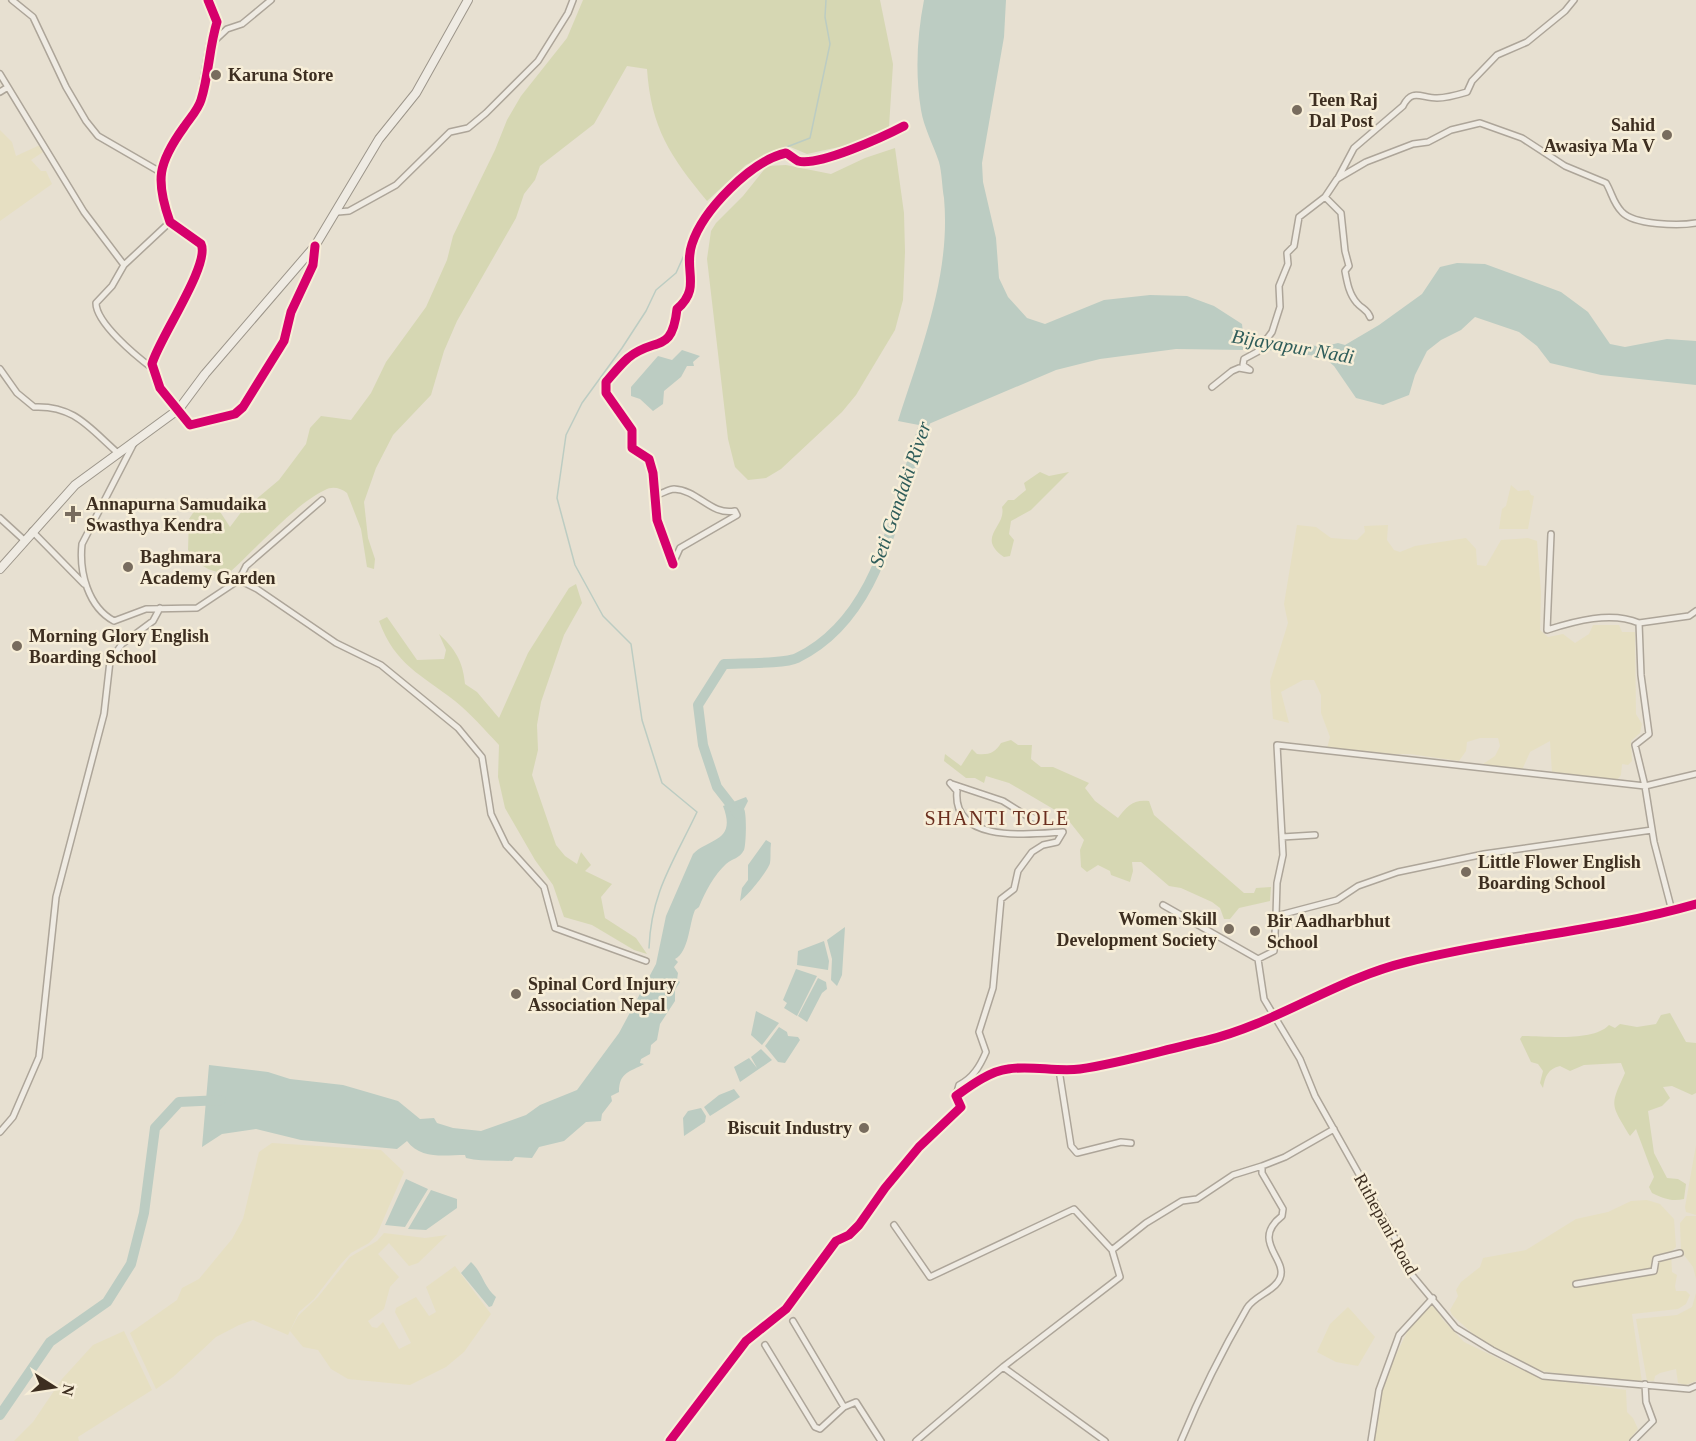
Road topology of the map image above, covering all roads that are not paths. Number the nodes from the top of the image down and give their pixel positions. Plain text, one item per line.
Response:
1 (12, 0) edge
2 (208, 0) edge
3 (271, 0) edge
4 (468, 0) edge
5 (573, 0) edge
6 (1574, 0) edge
7 (210, 44) junction
8 (0, 74) edge
9 (8, 87) junction
10 (0, 92) edge
11 (904, 126) dead end
12 (162, 173) junction
13 (1337, 179) junction
14 (1325, 197) junction
15 (338, 212) junction
16 (170, 222) junction
17 (1696, 223) edge
18 (315, 246) junction
19 (124, 265) junction
20 (1370, 317) dead end
21 (152, 368) junction
22 (0, 369) edge
23 (1212, 387) dead end
24 (179, 410) junction
25 (135, 442) junction
26 (119, 454) junction
27 (656, 495) junction
28 (322, 500) dead end
29 (0, 518) edge
30 (32, 531) junction
31 (1551, 534) dead end
32 (24, 540) junction
33 (670, 557) junction
34 (674, 564) dead end
35 (0, 568) edge
36 (238, 580) junction
37 (85, 585) junction
38 (160, 608) junction
39 (1696, 611) edge
40 (1639, 623) junction
41 (1696, 774) edge
42 (1645, 786) junction
43 (1038, 819) dead end
44 (1652, 830) junction
45 (1315, 834) dead end
46 (1282, 837) junction
47 (1696, 904) edge
48 (1163, 905) dead end
49 (1672, 911) junction
50 (1276, 916) junction
51 (1258, 959) junction
52 (646, 960) dead end
53 (1276, 1016) junction
54 (1059, 1070) junction
55 (956, 1096) junction
56 (1334, 1129) junction
57 (0, 1132) edge
58 (1131, 1143) dead end
59 (1262, 1166) junction
60 (894, 1225) dead end
61 (1112, 1250) junction
62 (1680, 1253) dead end
63 (1576, 1284) dead end
64 (1433, 1298) junction
65 (793, 1321) dead end
66 (765, 1346) dead end
67 (1003, 1367) junction
68 (1645, 1384) junction
69 (1696, 1386) edge
70 (844, 1407) junction
71 (670, 1441) edge
72 (881, 1441) edge
73 (916, 1441) edge
74 (1106, 1441) edge
75 (1181, 1441) edge
76 (1371, 1441) edge
77 (1633, 1441) edge

1 - 12 street
2 - 7 street
3 - 7 street
4 - 15 main road
5 - 15 street
6 - 13 street
7 - 12 street
8 - 9 street
9 - 10 street
9 - 19 street
11 - 27 street
12 - 16 street
13 - 14 street
13 - 17 street
14 - 20 street
14 - 23 street
15 - 18 main road
16 - 19 street
16 - 21 street
18 - 24 main road
18 - 24 street
19 - 21 street
21 - 24 street
22 - 26 street
24 - 25 main road
25 - 26 main road
25 - 37 street
26 - 30 main road
27 - 33 street
27 - 33 street
28 - 36 street
29 - 32 street
30 - 32 main road
30 - 37 street
31 - 40 street
32 - 35 main road
33 - 34 street
36 - 38 street
36 - 52 street
37 - 38 street
38 - 57 street
39 - 40 street
40 - 42 street
41 - 42 street
42 - 44 street
42 - 46 street
43 - 55 street
44 - 49 street
44 - 50 street
45 - 46 street
46 - 50 street
47 - 49 street
48 - 51 street
49 - 53 street
50 - 51 street
51 - 53 street, Rithepani Road
53 - 54 street
53 - 56 street, Rithepani Road
54 - 55 street
54 - 58 street
55 - 71 street
56 - 59 street
56 - 64 street, Rithepani Road
59 - 61 street
59 - 75 street
60 - 61 street
61 - 67 street
62 - 63 street
64 - 68 street, Rithepani Road
64 - 76 street
65 - 70 street
66 - 70 street
67 - 73 street
67 - 74 street
68 - 69 street, Rithepani Road
68 - 77 street
70 - 72 street

